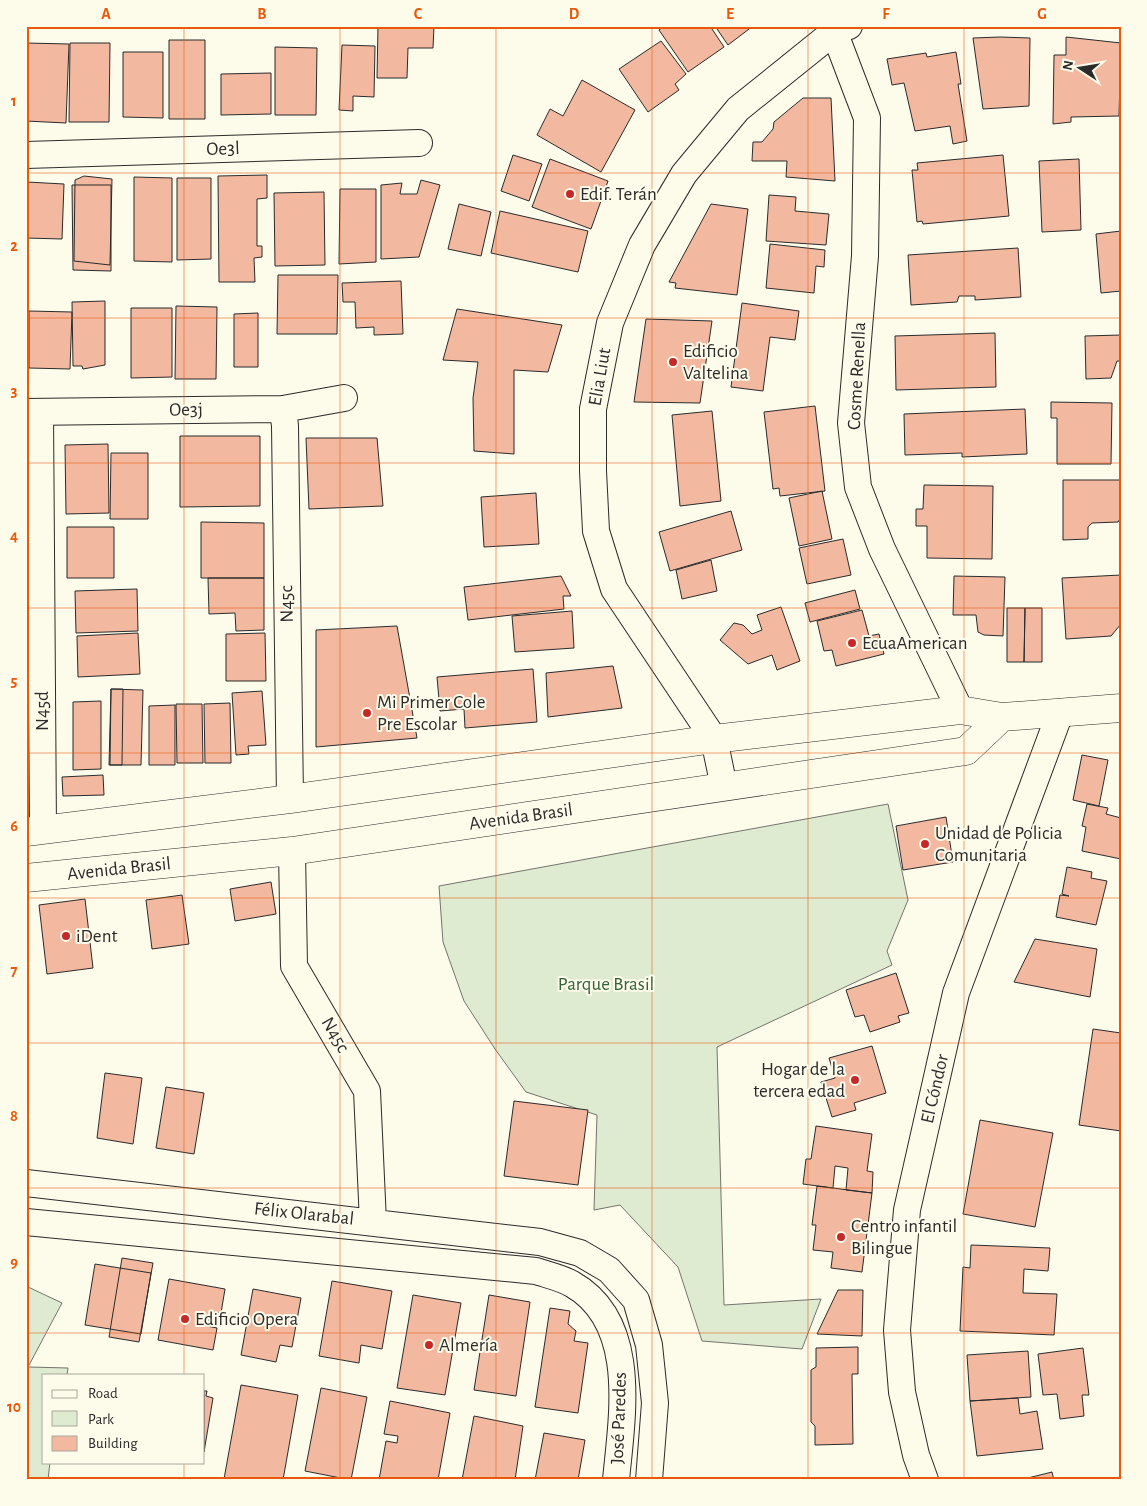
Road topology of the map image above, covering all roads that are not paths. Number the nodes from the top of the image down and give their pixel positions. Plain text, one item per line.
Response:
1 (839, 28) edge
2 (419, 143) dead end
3 (26, 155) edge
4 (344, 398) dead end
5 (283, 409) junction
6 (33, 412) edge
7 (1121, 708) edge
8 (960, 710) junction
9 (1060, 713) junction
10 (1002, 718) junction
11 (714, 740) junction
12 (724, 788) junction
13 (290, 799) junction
14 (34, 830) edge
15 (292, 851) junction
16 (26, 878) edge
17 (26, 1183) edge
18 (26, 1222) edge
19 (373, 1222) junction
20 (580, 1253) junction
21 (572, 1283) junction
22 (616, 1480) edge
23 (649, 1480) edge
24 (925, 1480) edge

1 - 8 street, Cosme Renella
1 - 11 street, Elia Liut
2 - 3 street, Oe3l
4 - 5 street, Oe3j
5 - 6 street, Oe3j
5 - 13 street, N45c
6 - 14 street, N45d
7 - 9 street
8 - 10 street
8 - 11 street
9 - 10 street
9 - 24 street, El Cóndor
10 - 12 street, Avenida Brasil
11 - 12 street, Elia Liut
11 - 13 street
12 - 15 street, Avenida Brasil
13 - 14 street
15 - 16 street, Avenida Brasil
15 - 19 street, N45c
17 - 19 street, Félix Olarabal
18 - 21 street, Félix Olarabal
19 - 20 street, Félix Olarabal
20 - 21 street
20 - 23 street, José Paredes
21 - 22 street, José Paredes

